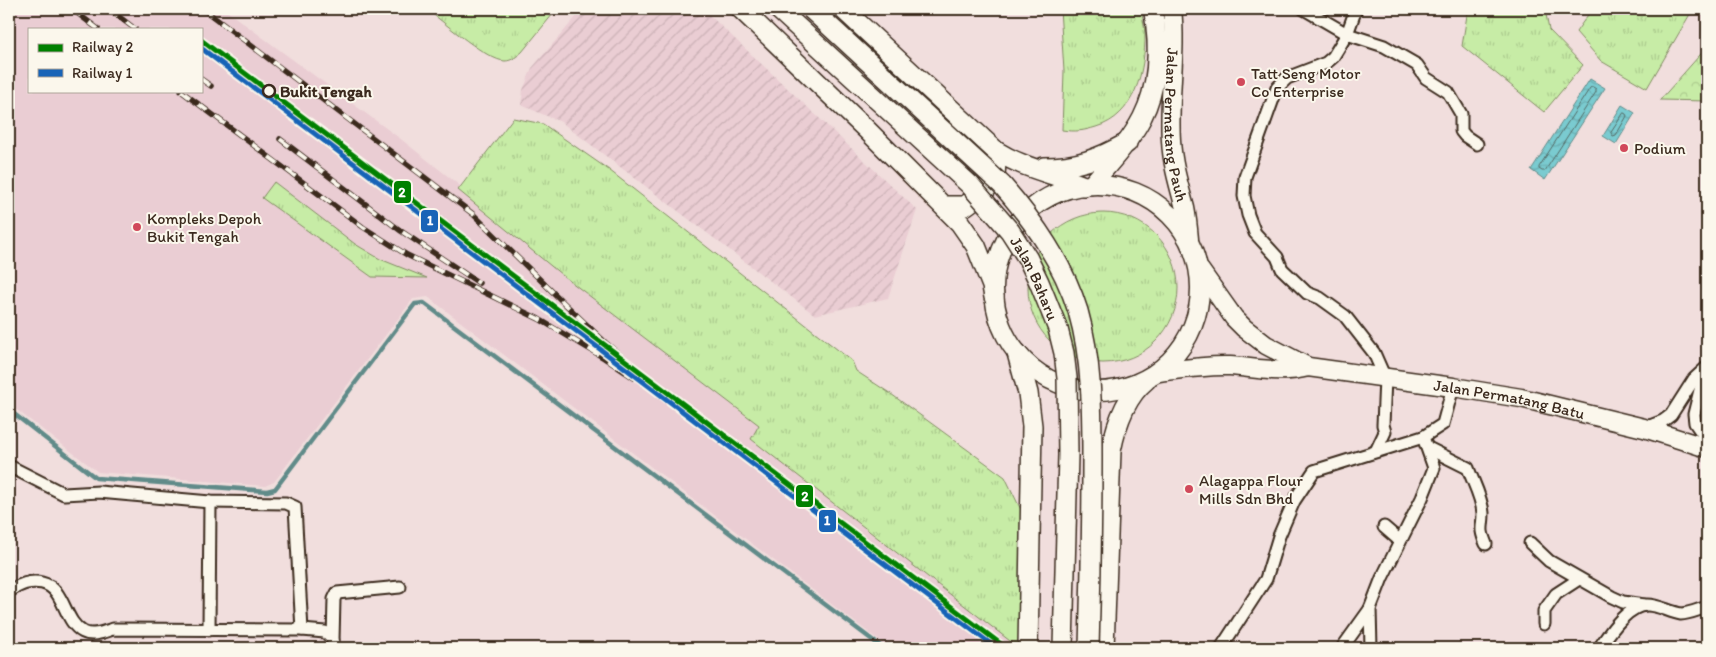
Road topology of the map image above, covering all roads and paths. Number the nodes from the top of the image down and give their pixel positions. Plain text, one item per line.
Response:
1 (741, 9) edge
2 (778, 9) edge
3 (811, 9) edge
4 (843, 9) edge
5 (1153, 9) edge
6 (1172, 9) edge
7 (1304, 9) edge
8 (1356, 9) edge
9 (1347, 34) junction
10 (1127, 143) junction
11 (1477, 144) dead end
12 (996, 151) junction
13 (1018, 163) junction
14 (1088, 186) junction
15 (944, 206) junction
16 (1189, 240) junction
17 (1199, 267) junction
18 (994, 297) junction
19 (1016, 353) junction
20 (1308, 367) junction
21 (1706, 369) edge
22 (1152, 376) junction
23 (1385, 378) junction
24 (1452, 387) junction
25 (1644, 428) junction
26 (1423, 437) junction
27 (1707, 440) edge
28 (1428, 448) junction
29 (1707, 448) edge
30 (1376, 451) junction
31 (9, 466) edge
32 (210, 502) junction
33 (1384, 527) dead end
34 (1400, 540) junction
35 (1530, 543) dead end
36 (1486, 544) dead end
37 (1579, 578) junction
38 (400, 587) dead end
39 (9, 591) edge
40 (1644, 605) junction
41 (1707, 607) edge
42 (1370, 610) junction
43 (1544, 624) dead end
44 (209, 630) junction
45 (302, 630) junction
46 (333, 644) edge
47 (1028, 648) edge
48 (1063, 648) edge
49 (1089, 648) edge
50 (1104, 648) edge
51 (1221, 648) edge
52 (1342, 648) edge
53 (1371, 648) edge
54 (1599, 648) edge

1 - 15 highway
2 - 48 highway, Jalan Baharu, bridge
3 - 49 highway, Jalan Baharu, bridge
4 - 12 highway
5 - 10 main road, Jalan Permatang Pauh
6 - 16 main road, Jalan Permatang Pauh
7 - 9 street
8 - 9 street
9 - 11 street
9 - 23 street
10 - 13 highway
10 - 14 main road, Jalan Permatang Pauh
12 - 13 highway
12 - 15 highway
13 - 14 highway
14 - 16 main road, Jalan Permatang Batu
14 - 18 main road, Jalan Permatang Batu
15 - 18 highway
16 - 17 main road
17 - 20 main road, Jalan Permatang Batu
17 - 22 main road
18 - 19 main road, Jalan Permatang Batu
19 - 22 main road, Jalan Permatang Batu
19 - 47 highway
20 - 22 main road, Jalan Permatang Batu
20 - 23 main road, Jalan Permatang Batu
21 - 25 street
21 - 27 street
22 - 50 highway
23 - 24 main road, Jalan Permatang Batu
23 - 30 street
24 - 25 main road, Jalan Permatang Batu
24 - 26 street
25 - 29 main road, Jalan Permatang Batu
26 - 28 street
26 - 30 street
28 - 34 street
28 - 36 street
30 - 51 street
31 - 32 street
32 - 44 street
32 - 45 street
33 - 34 street
34 - 42 street
35 - 37 street
37 - 40 street
37 - 43 street
38 - 46 street
39 - 44 street
40 - 41 street
40 - 54 street
42 - 52 street
42 - 53 street
44 - 45 street
45 - 46 street

